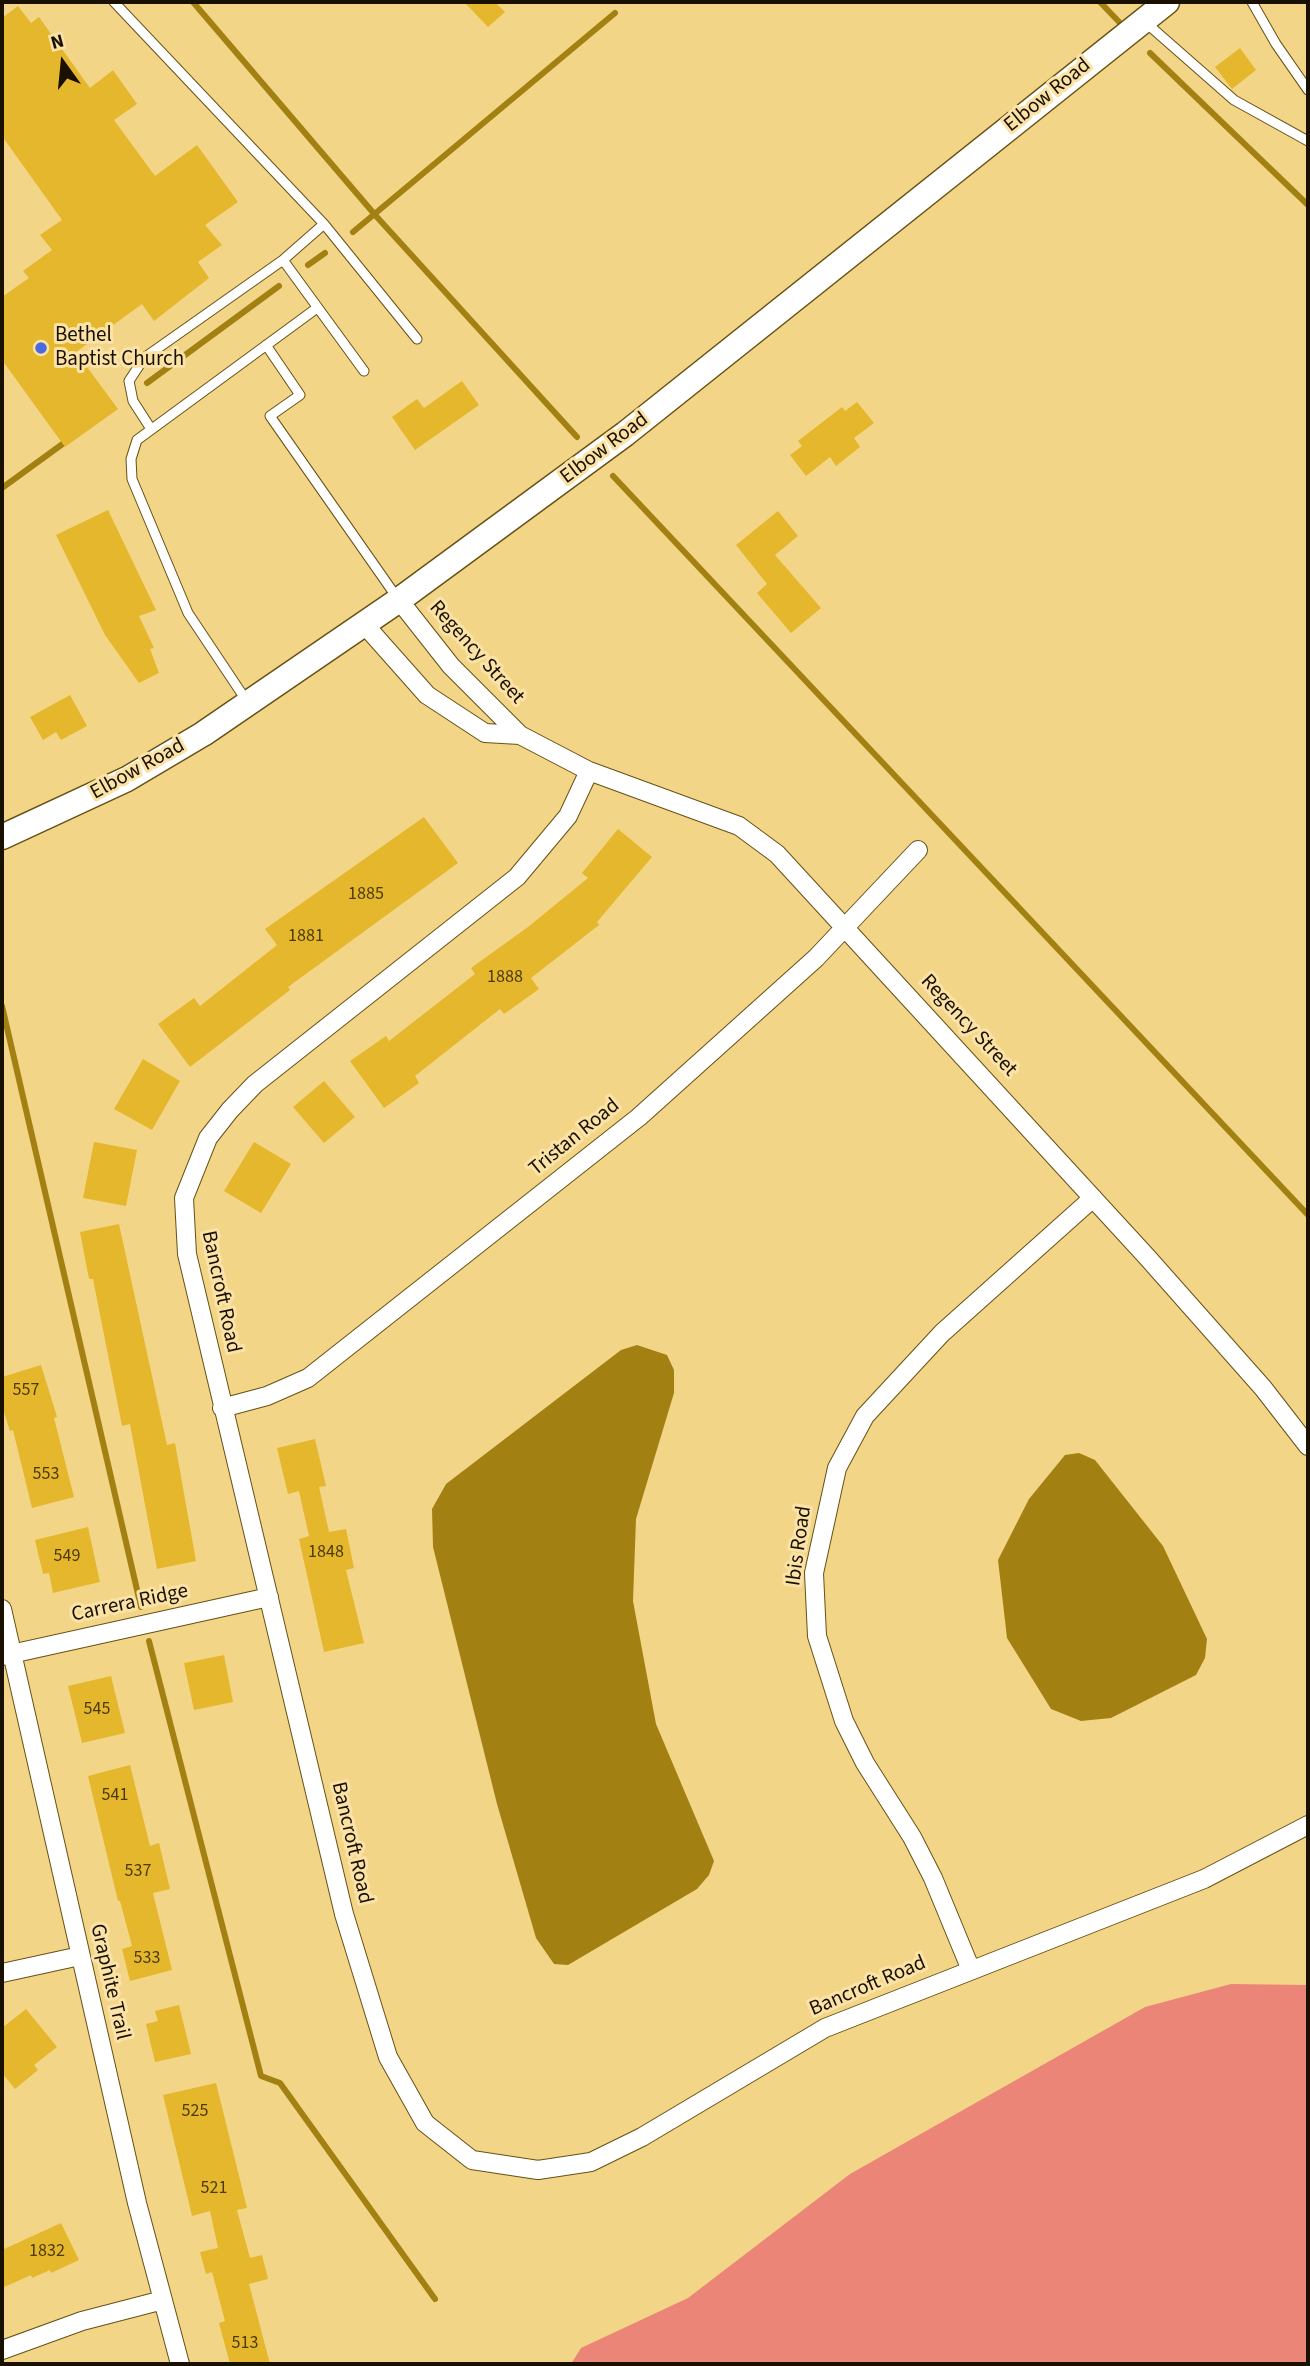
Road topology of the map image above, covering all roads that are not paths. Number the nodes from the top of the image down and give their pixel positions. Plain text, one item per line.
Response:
1 (114, 2) edge
2 (1167, 2) edge
3 (1252, 2) edge
4 (1144, 20) junction
5 (1308, 90) edge
6 (1308, 141) edge
7 (324, 224) junction
8 (283, 260) junction
9 (317, 308) junction
10 (417, 339) dead end
11 (266, 345) junction
12 (364, 371) dead end
13 (151, 429) junction
14 (399, 600) junction
15 (363, 624) junction
16 (249, 704) junction
17 (520, 736) junction
18 (589, 771) junction
19 (2, 837) edge
20 (918, 850) dead end
21 (846, 927) junction
22 (1093, 1198) junction
23 (222, 1408) junction
24 (1308, 1446) edge
25 (268, 1597) junction
26 (2, 1609) edge
27 (6, 1655) edge
28 (1308, 1825) edge
29 (80, 1956) junction
30 (971, 1970) junction
31 (2, 1973) edge
32 (163, 2300) junction
33 (2, 2350) edge
34 (180, 2364) edge

1 - 7 lane
2 - 4 main road, Elbow Road
3 - 5 lane
4 - 6 lane
4 - 14 main road, Elbow Road
7 - 8 lane
7 - 10 lane
8 - 9 lane
8 - 13 lane
9 - 11 lane
9 - 12 lane
11 - 13 lane
11 - 14 lane
13 - 16 lane
14 - 15 main road, Elbow Road
14 - 17 street, Regency Street
15 - 16 main road, Elbow Road
15 - 17 street, Regency Street
16 - 19 main road, Elbow Road
17 - 18 street, Regency Street
18 - 21 street, Regency Street
18 - 23 street, Bancroft Road
20 - 21 street, Tristan Road
21 - 22 street, Regency Street
21 - 23 street, Tristan Road
22 - 24 street, Regency Street
22 - 30 street, Ibis Road
23 - 25 street, Bancroft Road
25 - 27 street, Carrera Ridge
25 - 30 street, Bancroft Road
26 - 27 street, Graphite Trail
27 - 29 street, Graphite Trail
28 - 30 street, Bancroft Road
29 - 31 street
29 - 32 street, Graphite Trail
32 - 33 street
32 - 34 street, Graphite Trail

